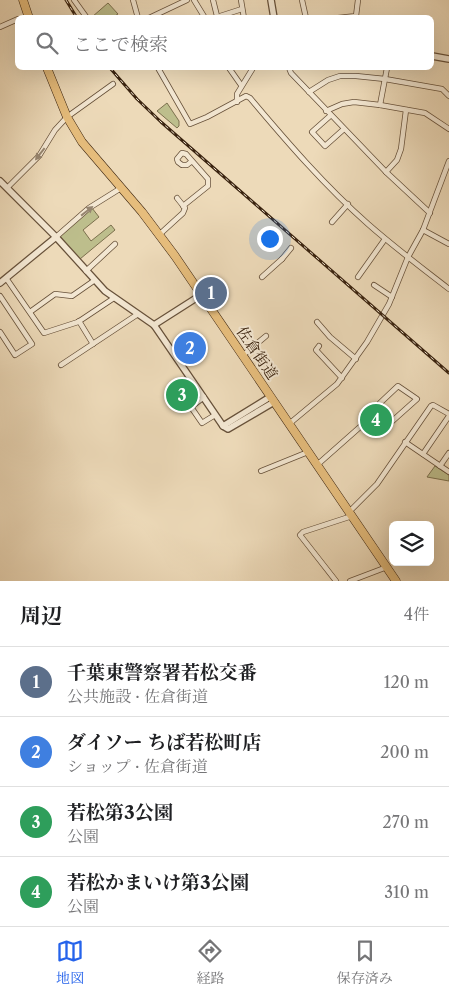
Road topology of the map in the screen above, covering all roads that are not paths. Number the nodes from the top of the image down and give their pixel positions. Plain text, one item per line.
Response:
1 (23, 0) edge
2 (74, 0) edge
3 (133, 0) edge
4 (187, 0) edge
5 (194, 0) edge
6 (213, 0) edge
7 (240, 0) edge
8 (271, 0) edge
9 (302, 0) edge
10 (358, 0) edge
11 (242, 9) junction
12 (29, 15) edge
13 (85, 15) edge
14 (137, 15) edge
15 (154, 15) edge
16 (203, 15) edge
17 (216, 15) edge
18 (222, 15) edge
19 (243, 15) edge
20 (274, 15) edge
21 (305, 15) edge
22 (356, 15) edge
23 (15, 20) edge
24 (0, 27) edge
25 (434, 56) edge
26 (449, 59) edge
27 (48, 70) edge
28 (159, 70) edge
29 (230, 70) edge
30 (252, 70) edge
31 (290, 70) edge
32 (387, 70) edge
33 (385, 79) junction
34 (113, 84) dead end
35 (241, 85) junction
36 (309, 92) junction
37 (449, 96) edge
38 (237, 102) junction
39 (380, 105) junction
40 (406, 110) junction
41 (326, 111) junction
42 (330, 116) junction
43 (67, 117) junction
44 (344, 129) junction
45 (449, 129) edge
46 (192, 160) dead end
47 (449, 161) edge
48 (386, 172) junction
49 (0, 181) edge
50 (7, 187) junction
51 (121, 188) junction
52 (0, 192) edge
53 (177, 198) dead end
54 (348, 204) junction
55 (183, 206) junction
56 (430, 213) junction
57 (332, 222) dead end
58 (422, 230) junction
59 (160, 234) junction
60 (56, 237) junction
61 (278, 238) dead end
62 (385, 239) junction
63 (115, 244) dead end
64 (449, 244) edge
65 (270, 246) dead end
66 (291, 248) dead end
67 (408, 257) junction
68 (86, 271) junction
69 (262, 277) dead end
70 (358, 277) dead end
71 (6, 278) junction
72 (95, 280) junction
73 (0, 283) edge
74 (374, 285) dead end
75 (449, 289) edge
76 (201, 294) junction
77 (0, 296) edge
78 (392, 297) junction
79 (114, 298) junction
80 (30, 312) junction
81 (138, 314) junction
82 (79, 321) junction
83 (317, 322) dead end
84 (154, 325) junction
85 (0, 332) edge
86 (266, 336) dead end
87 (93, 344) junction
88 (319, 346) dead end
89 (242, 356) junction
90 (356, 359) junction
91 (61, 365) dead end
92 (342, 378) junction
93 (204, 397) junction
94 (272, 399) junction
95 (215, 415) junction
96 (449, 415) edge
97 (369, 419) junction
98 (290, 424) junction
99 (405, 442) junction
100 (308, 452) junction
101 (449, 452) edge
102 (423, 454) junction
103 (317, 465) junction
104 (440, 466) junction
105 (261, 471) dead end
106 (449, 472) edge
107 (350, 514) junction
108 (386, 567) junction
109 (336, 581) edge
110 (350, 581) edge
111 (396, 581) edge

1 - 12 main road
2 - 13 street
3 - 14 street
4 - 15 street
5 - 16 street
6 - 17 street
7 - 11 street
8 - 20 street
9 - 21 street
10 - 22 street
11 - 18 street
11 - 19 street
23 - 24 street
25 - 26 street
27 - 43 main road, 佐倉街道
28 - 38 street
29 - 35 street
30 - 35 street
31 - 36 street
32 - 33 street
33 - 36 street
33 - 37 street
33 - 39 street
34 - 43 street
35 - 38 street
36 - 41 street
38 - 54 street
39 - 40 street
39 - 41 street
40 - 45 street
40 - 48 street
41 - 42 street
42 - 44 street
42 - 44 street
43 -> 50 street
43 - 51 main road, 佐倉街道
44 - 48 street
46 - 55 street
47 - 56 street
48 - 56 street
49 - 50 street
50 - 52 street
50 - 60 street
51 - 59 main road, 佐倉街道
60 -> 51 street
53 - 55 street
54 - 57 street
54 - 62 street
55 - 59 street
56 - 58 street
58 - 64 street
58 - 67 street
59 - 76 main road, 佐倉街道
60 - 68 street
60 - 71 street
61 - 65 street
62 - 67 street
62 - 70 street
63 - 68 street
66 - 69 street
67 - 75 street
67 - 78 street
68 - 72 street
71 - 73 street
71 - 80 street
72 - 79 street
72 - 80 street
74 - 78 street
76 - 84 street
76 - 89 main road, 佐倉街道
77 - 85 street
78 - 90 street
79 - 81 street
79 - 82 street
80 - 82 street
81 - 84 street
81 - 87 street
82 - 87 street
83 - 90 street
84 - 93 street
86 - 89 street
87 - 91 street
88 - 92 street
89 - 94 main road, 佐倉街道
90 - 92 street
92 - 98 street
93 - 95 street
93 - 95 street
94 - 95 street
94 - 98 main road, 佐倉街道
96 - 99 street
96 - 102 street
97 - 97 street
97 - 103 street
98 - 100 main road, 佐倉街道
99 - 102 street
99 - 107 street
100 - 103 main road, 佐倉街道
100 - 105 street
101 - 104 street
102 - 104 street
103 - 107 main road, 佐倉街道
104 - 106 street
107 - 108 main road, 佐倉街道
107 - 109 street
108 - 110 street
108 - 111 main road, 佐倉街道

